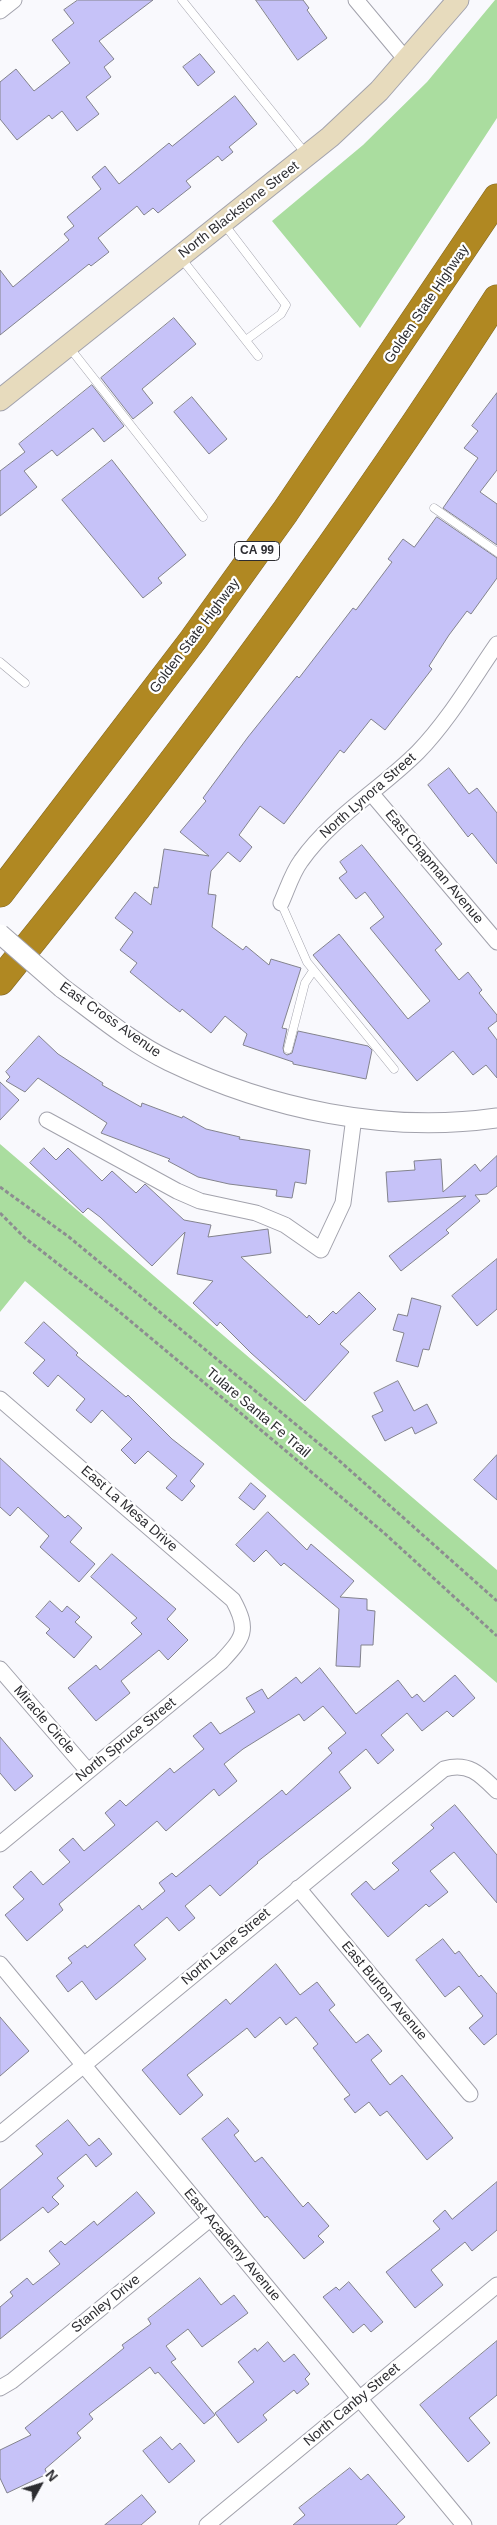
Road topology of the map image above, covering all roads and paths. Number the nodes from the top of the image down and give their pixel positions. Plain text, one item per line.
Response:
1 (14, 0) edge
2 (182, 0) edge
3 (356, 0) edge
4 (458, 0) edge
5 (0, 11) edge
6 (407, 61) junction
7 (307, 156) junction
8 (497, 198) edge
9 (223, 222) junction
10 (180, 257) junction
11 (497, 299) edge
12 (246, 340) junction
13 (68, 346) junction
14 (258, 356) dead end
15 (0, 400) edge
16 (434, 508) dead end
17 (203, 517) dead end
18 (497, 552) edge
19 (497, 644) edge
20 (0, 662) edge
21 (25, 683) dead end
22 (371, 793) junction
23 (0, 893) edge
24 (281, 903) joint
25 (0, 934) edge
26 (497, 942) edge
27 (313, 971) junction
28 (0, 981) edge
29 (288, 1049) dead end
30 (394, 1069) dead end
31 (354, 1117) junction
32 (497, 1118) edge
33 (47, 1120) dead end
34 (0, 1187) edge
35 (0, 1213) edge
36 (0, 1399) edge
37 (497, 1601) edge
38 (243, 1629) joint
39 (497, 1636) edge
40 (0, 1669) edge
41 (88, 1771) junction
42 (497, 1791) edge
43 (0, 1844) edge
44 (298, 1888) junction
45 (0, 1964) edge
46 (84, 2065) junction
47 (470, 2094) dead end
48 (0, 2134) edge
49 (210, 2219) junction
50 (497, 2285) edge
51 (0, 2388) edge
52 (361, 2398) junction
53 (207, 2525) edge
54 (464, 2525) edge

1 - 5 street
2 - 7 lane
3 - 6 street
4 - 6 main road, North Blackstone Street
6 - 7 main road, North Blackstone Street
7 - 9 main road, North Blackstone Street
8 - 23 highway, Golden State Highway / CA 99
9 - 10 main road, North Blackstone Street
9 - 12 lane
10 - 12 lane
10 - 13 main road, North Blackstone Street
11 - 28 highway
12 - 14 lane
13 - 15 main road, North Blackstone Street
13 - 17 lane
16 - 18 lane
19 - 22 street, North Lynora Street
20 - 21 lane
22 - 24 street, North Lynora Street
22 - 26 street, East Chapman Avenue
24 - 27 lane
25 - 31 street, East Cross Avenue, bridge
27 - 29 lane
27 - 30 lane
31 - 32 street, East Cross Avenue
31 - 33 street
34 - 37 path, Tulare Santa Fe Trail
35 - 39 path, Tulare Santa Fe Trail
36 - 38 street, East La Mesa Drive
38 - 41 street, North Spruce Street
40 - 41 street, Miracle Circle
41 - 43 street, North Spruce Street
42 - 44 street, North Lane Street
44 - 46 street, North Lane Street
44 - 47 street, East Burton Avenue
45 - 46 street, East Academy Avenue
46 - 48 street, North Lane Street
46 - 49 street, East Academy Avenue
49 - 51 street, Stanley Drive
49 - 52 street, East Academy Avenue
50 - 52 street, North Canby Street
52 - 53 street, North Canby Street
52 - 54 street, East Academy Avenue

